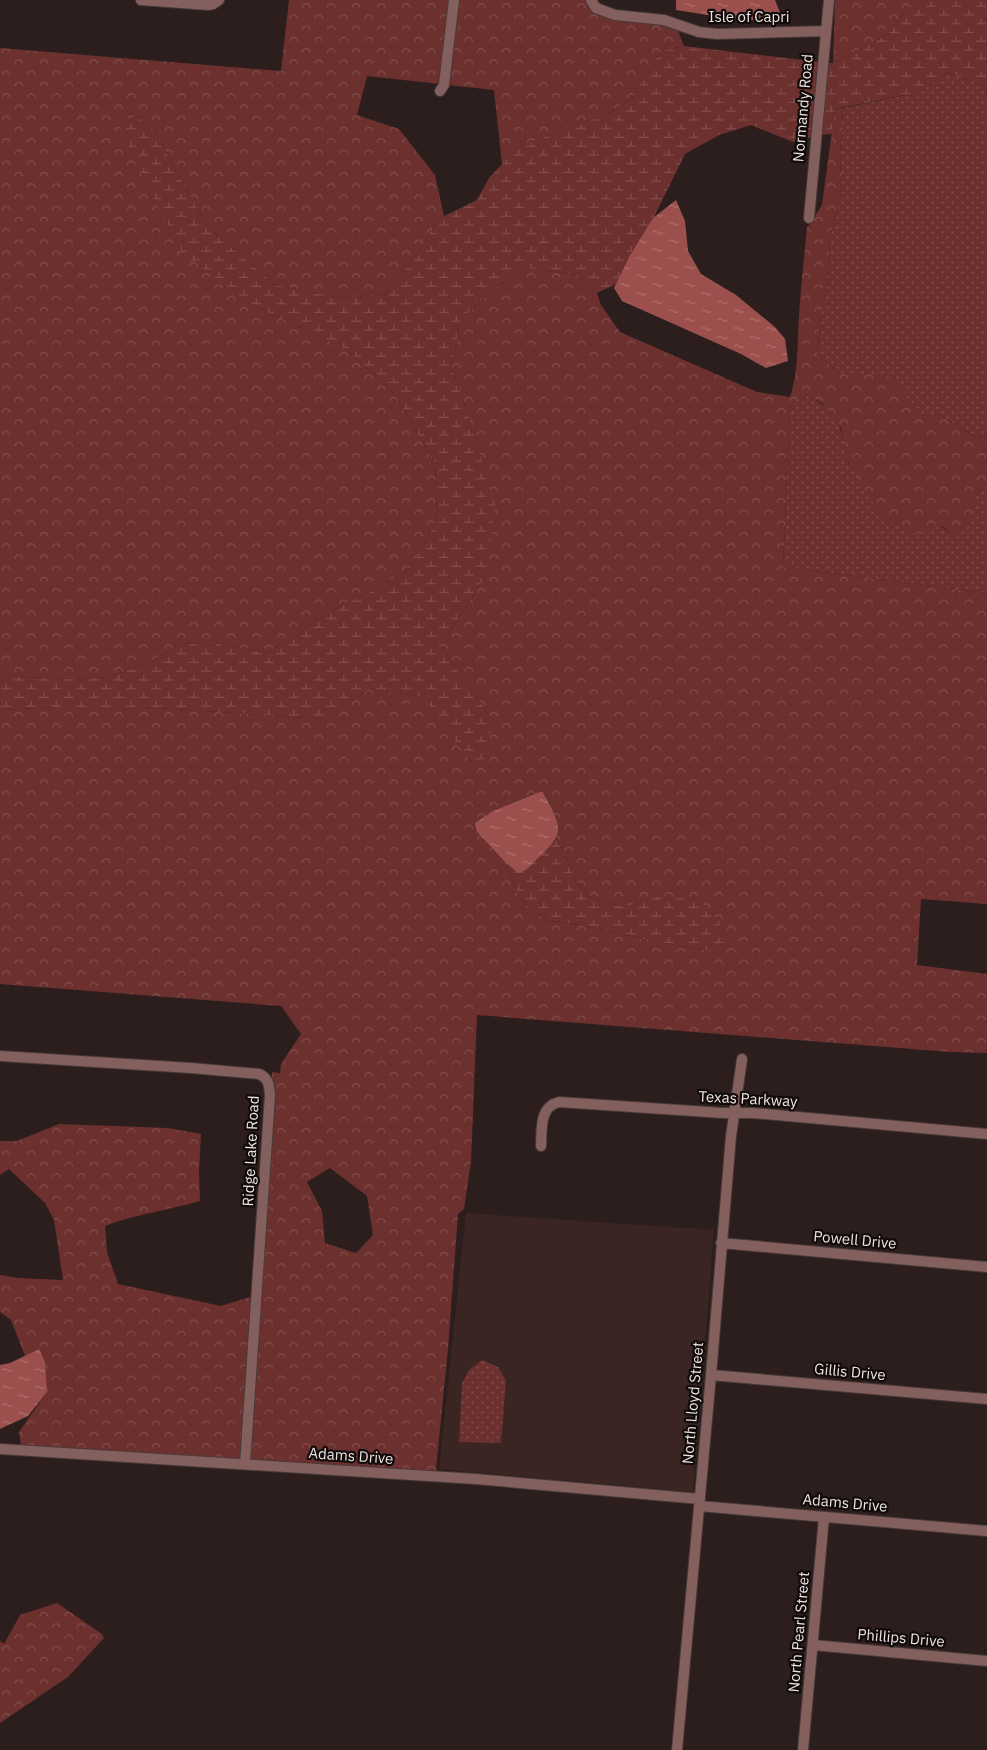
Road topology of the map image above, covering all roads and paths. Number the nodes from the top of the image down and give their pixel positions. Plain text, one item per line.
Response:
1 (141, 0) edge
2 (219, 0) edge
3 (454, 0) edge
4 (591, 0) edge
5 (828, 0) edge
6 (826, 31) junction
7 (440, 91) dead end
8 (810, 218) dead end
9 (0, 1056) edge
10 (742, 1059) dead end
11 (734, 1113) junction
12 (987, 1134) edge
13 (541, 1146) dead end
14 (721, 1243) junction
15 (987, 1267) edge
16 (711, 1375) junction
17 (987, 1398) edge
18 (0, 1449) edge
19 (245, 1464) junction
20 (700, 1502) junction
21 (824, 1517) junction
22 (987, 1531) edge
23 (813, 1645) junction
24 (987, 1661) edge
25 (677, 1750) edge
26 (803, 1750) edge

1 - 2 street
3 - 7 street
4 - 6 street, Isle of Capri
5 - 6 street, Normandy Road
6 - 8 street, Normandy Road
9 - 19 street, Ridge Lake Road
10 - 11 street, North Lloyd Street
11 - 12 street, Texas Parkway
11 - 13 street, Texas Parkway
11 - 14 street, North Lloyd Street
14 - 15 street, Powell Drive
14 - 16 street, North Lloyd Street
16 - 17 street, Gillis Drive
16 - 20 street, North Lloyd Street
18 - 19 street, Adams Drive
19 - 20 street, Adams Drive
20 - 21 street, Adams Drive
20 - 25 street, North Lloyd Street
21 - 22 street, Adams Drive
21 - 23 street, North Pearl Street
23 - 24 street, Phillips Drive
23 - 26 street, North Pearl Street

